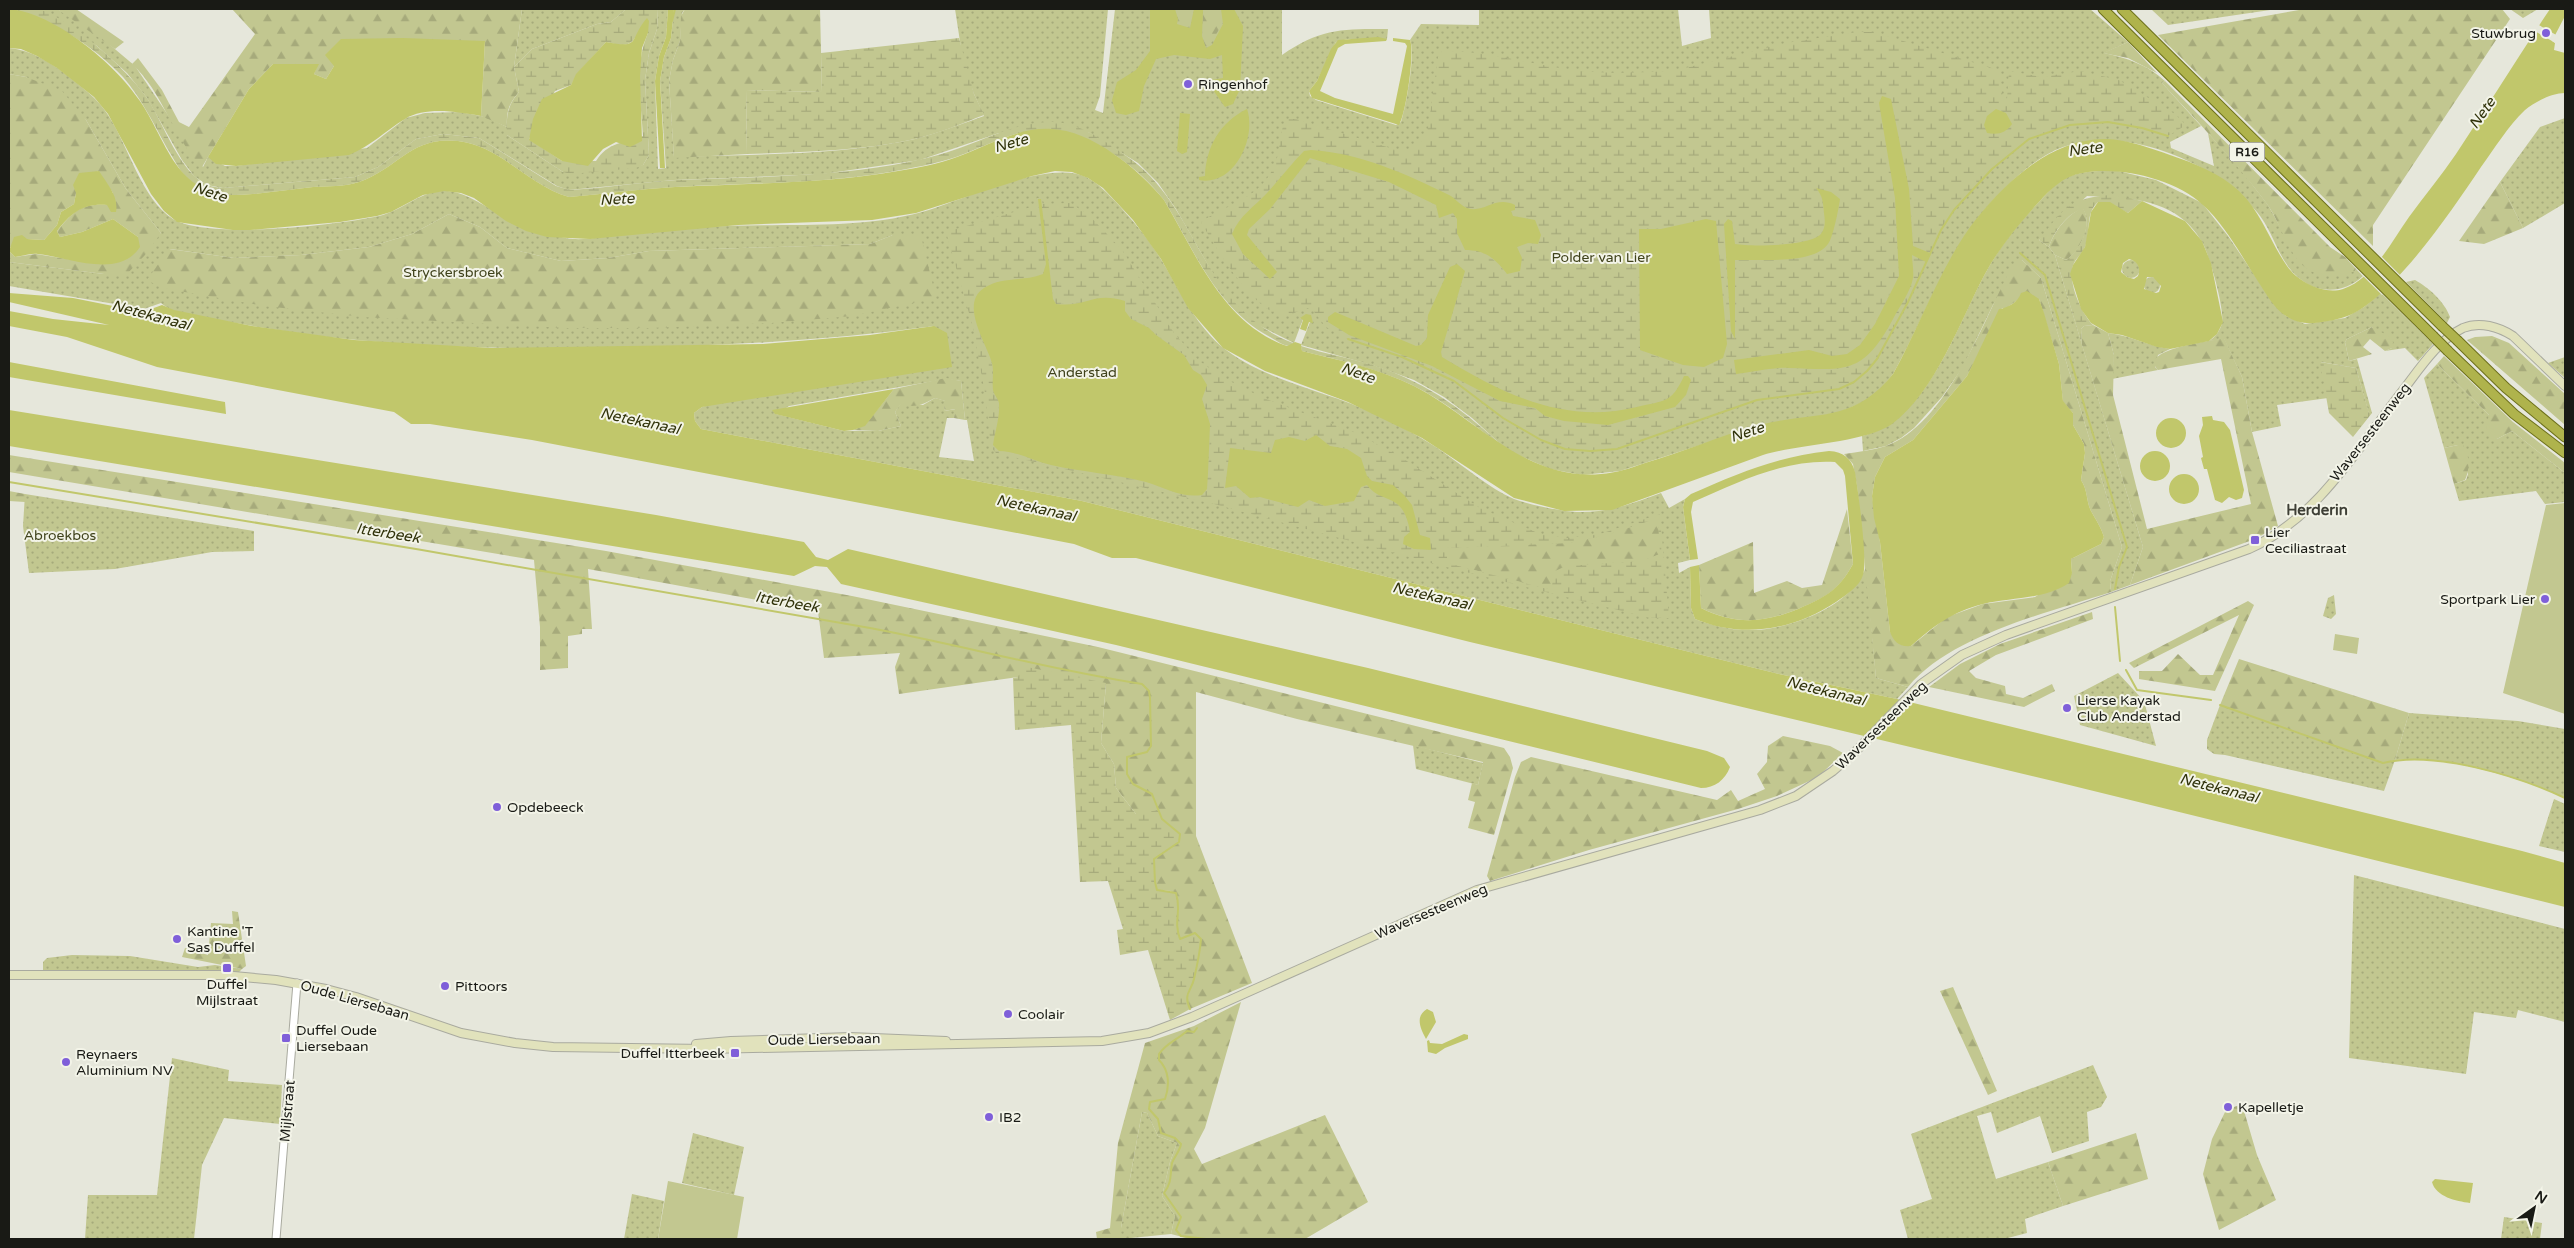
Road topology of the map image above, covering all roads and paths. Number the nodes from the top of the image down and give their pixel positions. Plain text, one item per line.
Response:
1 (2103, 9) edge
2 (2122, 9) edge
3 (2565, 386) edge
4 (2565, 437) edge
5 (2565, 454) edge
6 (9, 975) edge
7 (297, 983) junction
8 (1192, 1017) joint
9 (276, 1239) edge

1 - 5 highway, R16, bridge
2 - 4 highway, R16, bridge
3 - 8 main road, Waversesteenweg
6 - 7 main road, Oude Liersebaan
7 - 8 main road, Oude Liersebaan
7 - 9 street, Mijlstraat

